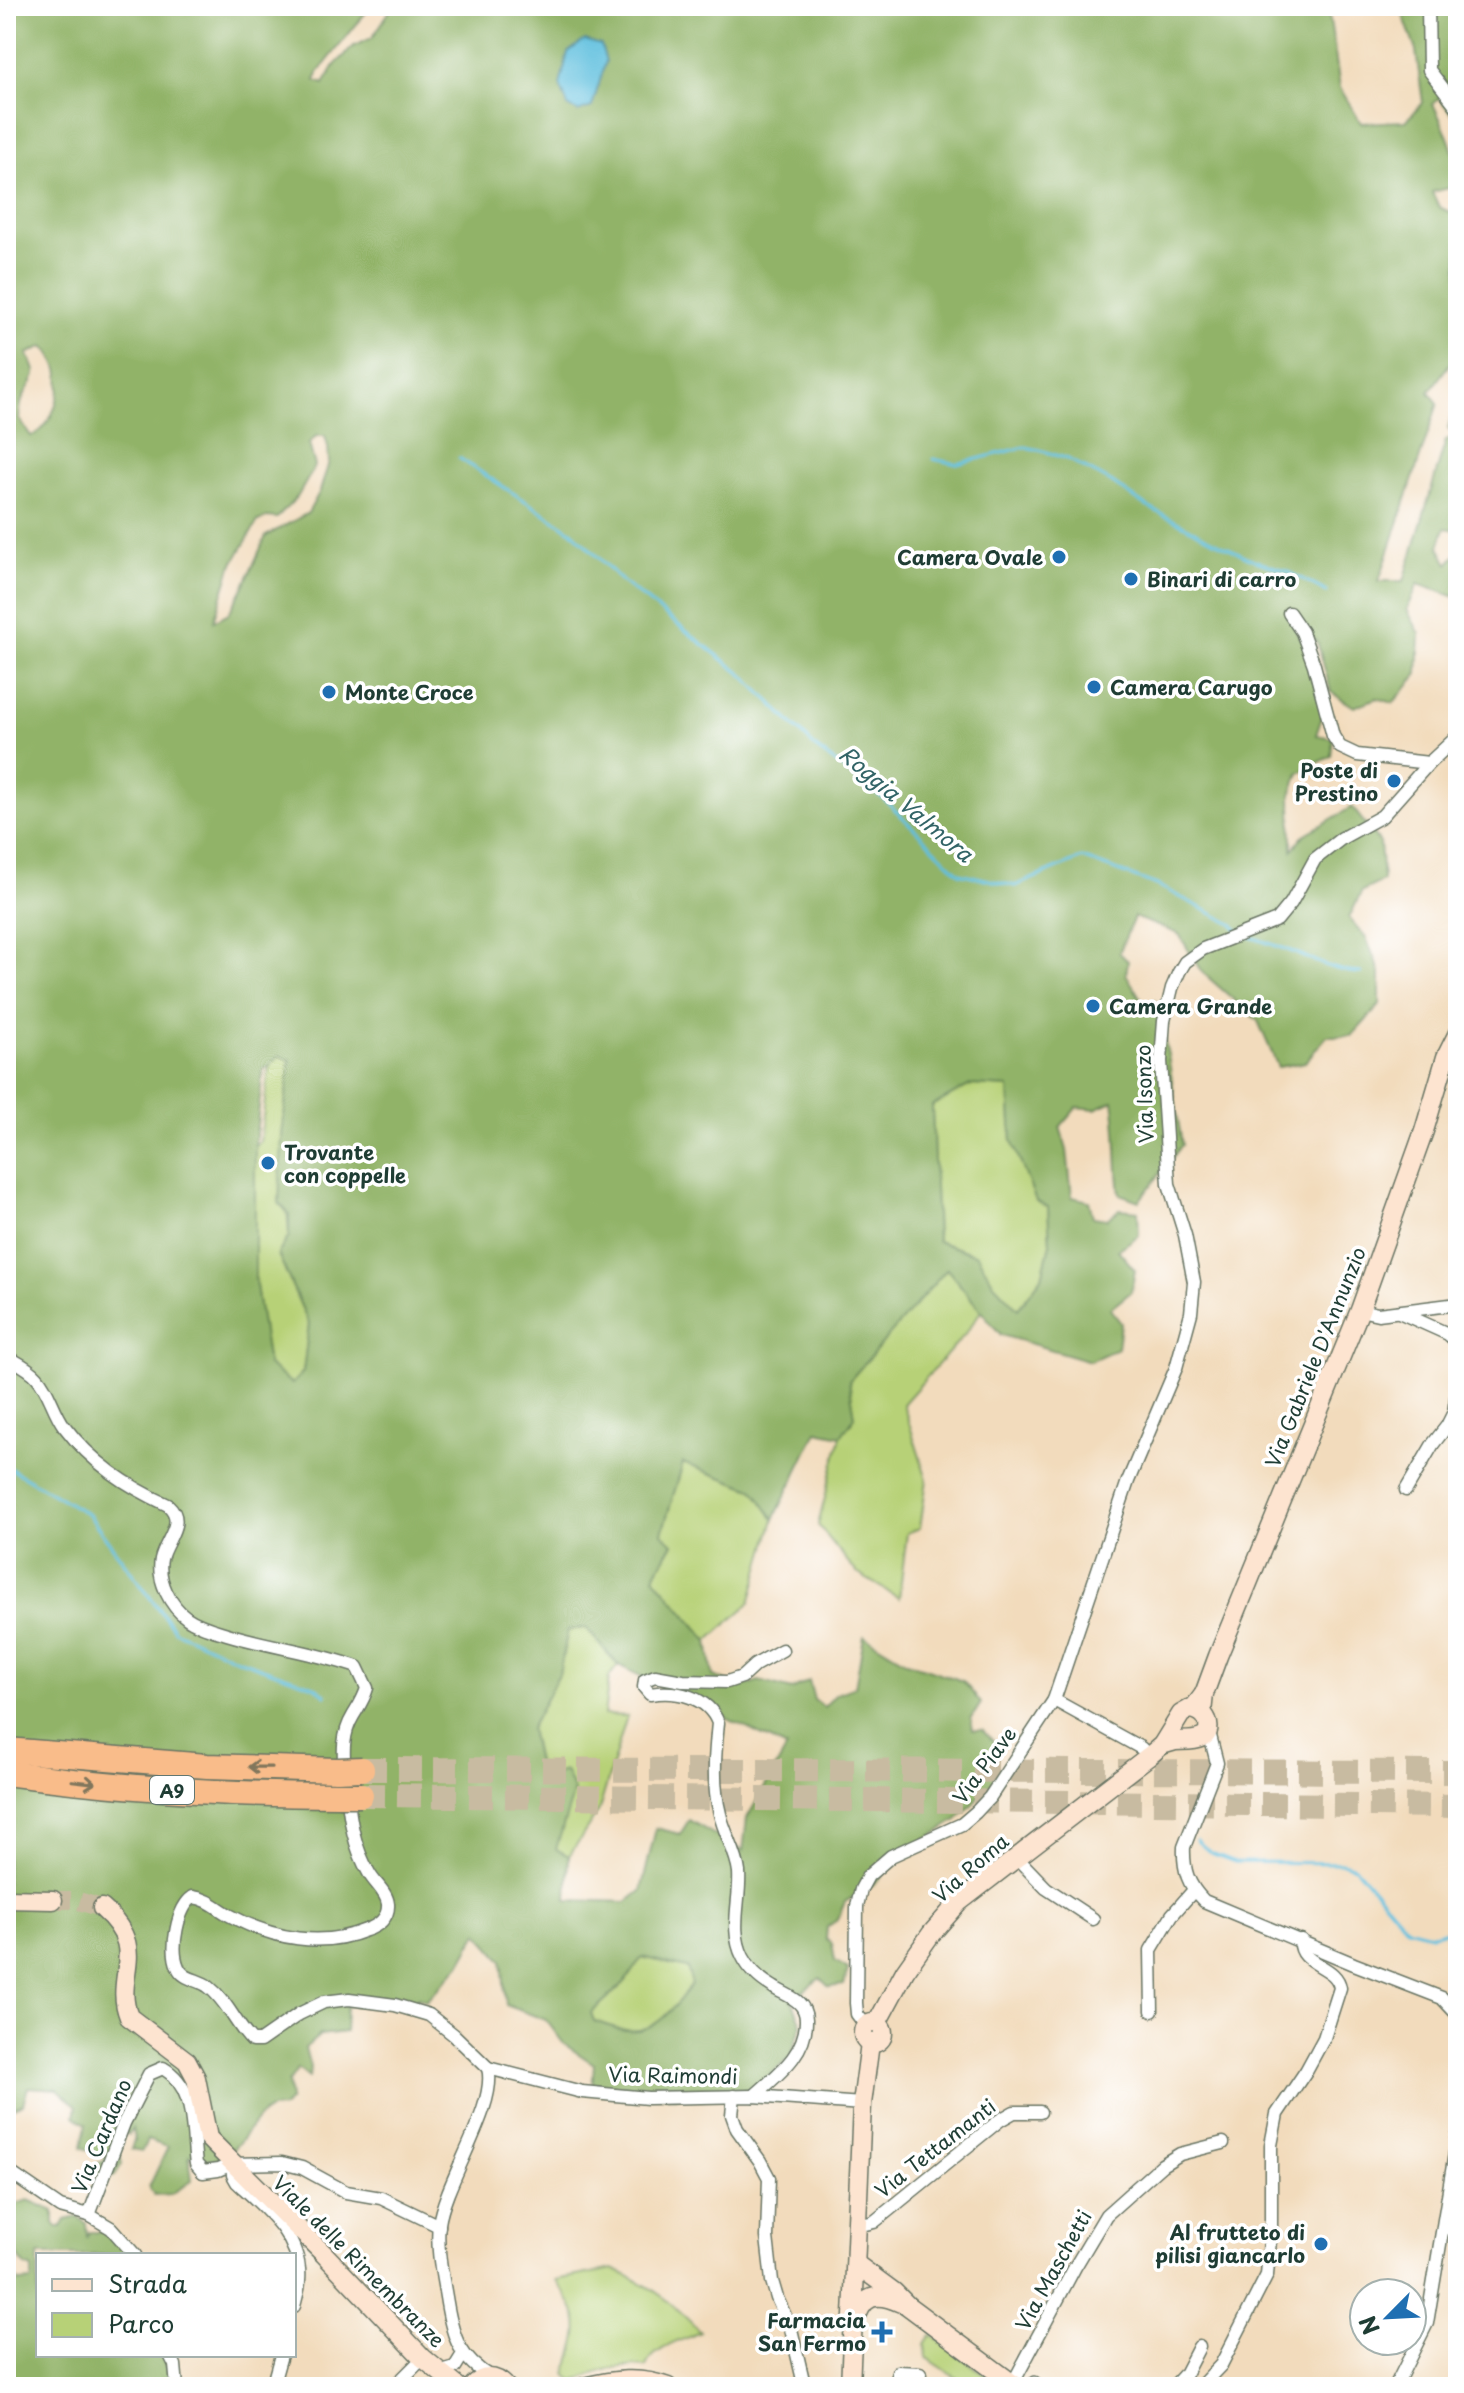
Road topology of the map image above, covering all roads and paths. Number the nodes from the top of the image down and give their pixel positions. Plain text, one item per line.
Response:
1 (1428, 6) edge
2 (1458, 108) edge
3 (1289, 613) dead end
4 (1458, 736) edge
5 (1429, 763) junction
6 (1458, 1033) edge
7 (1458, 1220) edge
8 (1458, 1246) edge
9 (1458, 1304) edge
10 (1360, 1310) junction
11 (1396, 1311) junction
12 (1458, 1343) edge
13 (6, 1356) edge
14 (1458, 1385) edge
15 (1128, 1481) joint
16 (1406, 1490) dead end
17 (782, 1650) dead end
18 (1054, 1700) junction
19 (1199, 1730) junction
20 (6, 1750) edge
21 (1156, 1750) junction
22 (350, 1770) tunnel mouth
23 (6, 1773) edge
24 (350, 1795) tunnel mouth
25 (1016, 1857) junction
26 (1194, 1890) junction
27 (6, 1899) edge
28 (53, 1900) tunnel mouth
29 (102, 1908) tunnel mouth
30 (1093, 1919) dead end
31 (1301, 1940) junction
32 (1152, 2011) dead end
33 (1458, 2015) edge
34 (871, 2031) junction
35 (488, 2068) junction
36 (734, 2096) junction
37 (754, 2096) junction
38 (862, 2104) junction
39 (1040, 2112) dead end
40 (1458, 2135) edge
41 (1223, 2143) dead end
42 (232, 2164) junction
43 (6, 2170) edge
44 (89, 2215) junction
45 (439, 2226) junction
46 (857, 2226) junction
47 (133, 2253) edge
48 (295, 2253) edge
49 (296, 2255) edge
50 (856, 2264) junction
51 (296, 2297) edge
52 (908, 2306) junction
53 (852, 2328) junction
54 (1199, 2347) dead end
55 (171, 2357) edge
56 (280, 2357) edge
57 (423, 2358) junction
58 (467, 2358) junction
59 (438, 2372) junction
60 (803, 2380) dead end
61 (482, 2385) edge
62 (1020, 2386) edge
63 (177, 2387) edge
64 (272, 2387) edge
65 (394, 2387) edge
66 (584, 2387) edge
67 (668, 2387) edge
68 (850, 2387) edge
69 (898, 2387) edge
70 (919, 2387) edge
71 (1040, 2387) edge
72 (1173, 2387) edge
73 (1200, 2387) edge
74 (1395, 2387) edge

1 - 2 street
3 - 5 street
4 - 5 street, Via Isonzo
5 - 15 street, Via Isonzo
6 - 10 main road, Via Gabriele D'Annunzio
7 - 8 street
9 - 11 street
10 - 11 street
10 - 19 main road, Via Gabriele D'Annunzio
11 - 12 street
13 - 35 street
14 - 16 street
15 - 18 street, Via Piave
17 - 37 street
18 - 21 street
18 - 34 street, Via Piave
19 - 21 main road
19 - 21 main road, Via Gabriele D'Annunzio
19 - 26 street
22 -> 20 highway, A9
21 - 25 main road, Via Roma
23 -> 24 highway, A9
25 - 30 street
25 - 34 main road, Via Roma
26 - 31 street
26 - 32 street
27 - 28 main road
29 - 42 main road, Viale delle Rimembranze
31 - 33 street
31 - 73 street
34 - 38 main road, Via Roma
35 - 36 street, Via Raimondi
35 - 45 street
36 - 37 street, Via Raimondi
36 - 60 street
37 - 38 street, Via Raimondi
38 - 46 main road, Via Roma
39 - 46 street, Via Tettamanti
40 - 74 street
41 - 62 street, Via Maschetti
42 - 44 street, Via Cardano
42 - 45 street, Via Cardano
42 - 48 street
42 - 57 main road, Viale delle Rimembranze
43 - 44 street, Via Cardano
44 - 47 street
45 - 58 street
46 - 50 main road, Via Roma
49 - 51 street
50 - 52 main road
50 - 53 main road, Via Roma
52 - 53 main road
52 - 62 main road
53 - 68 main road, Via Roma
54 - 72 street
55 - 63 street
56 - 64 street
57 - 59 main road, Viale delle Rimembranze
57 - 65 street
58 - 59 street
58 - 61 street
59 - 61 main road, Viale delle Rimembranze
62 - 71 street
66 - 67 main road
69 - 70 street

